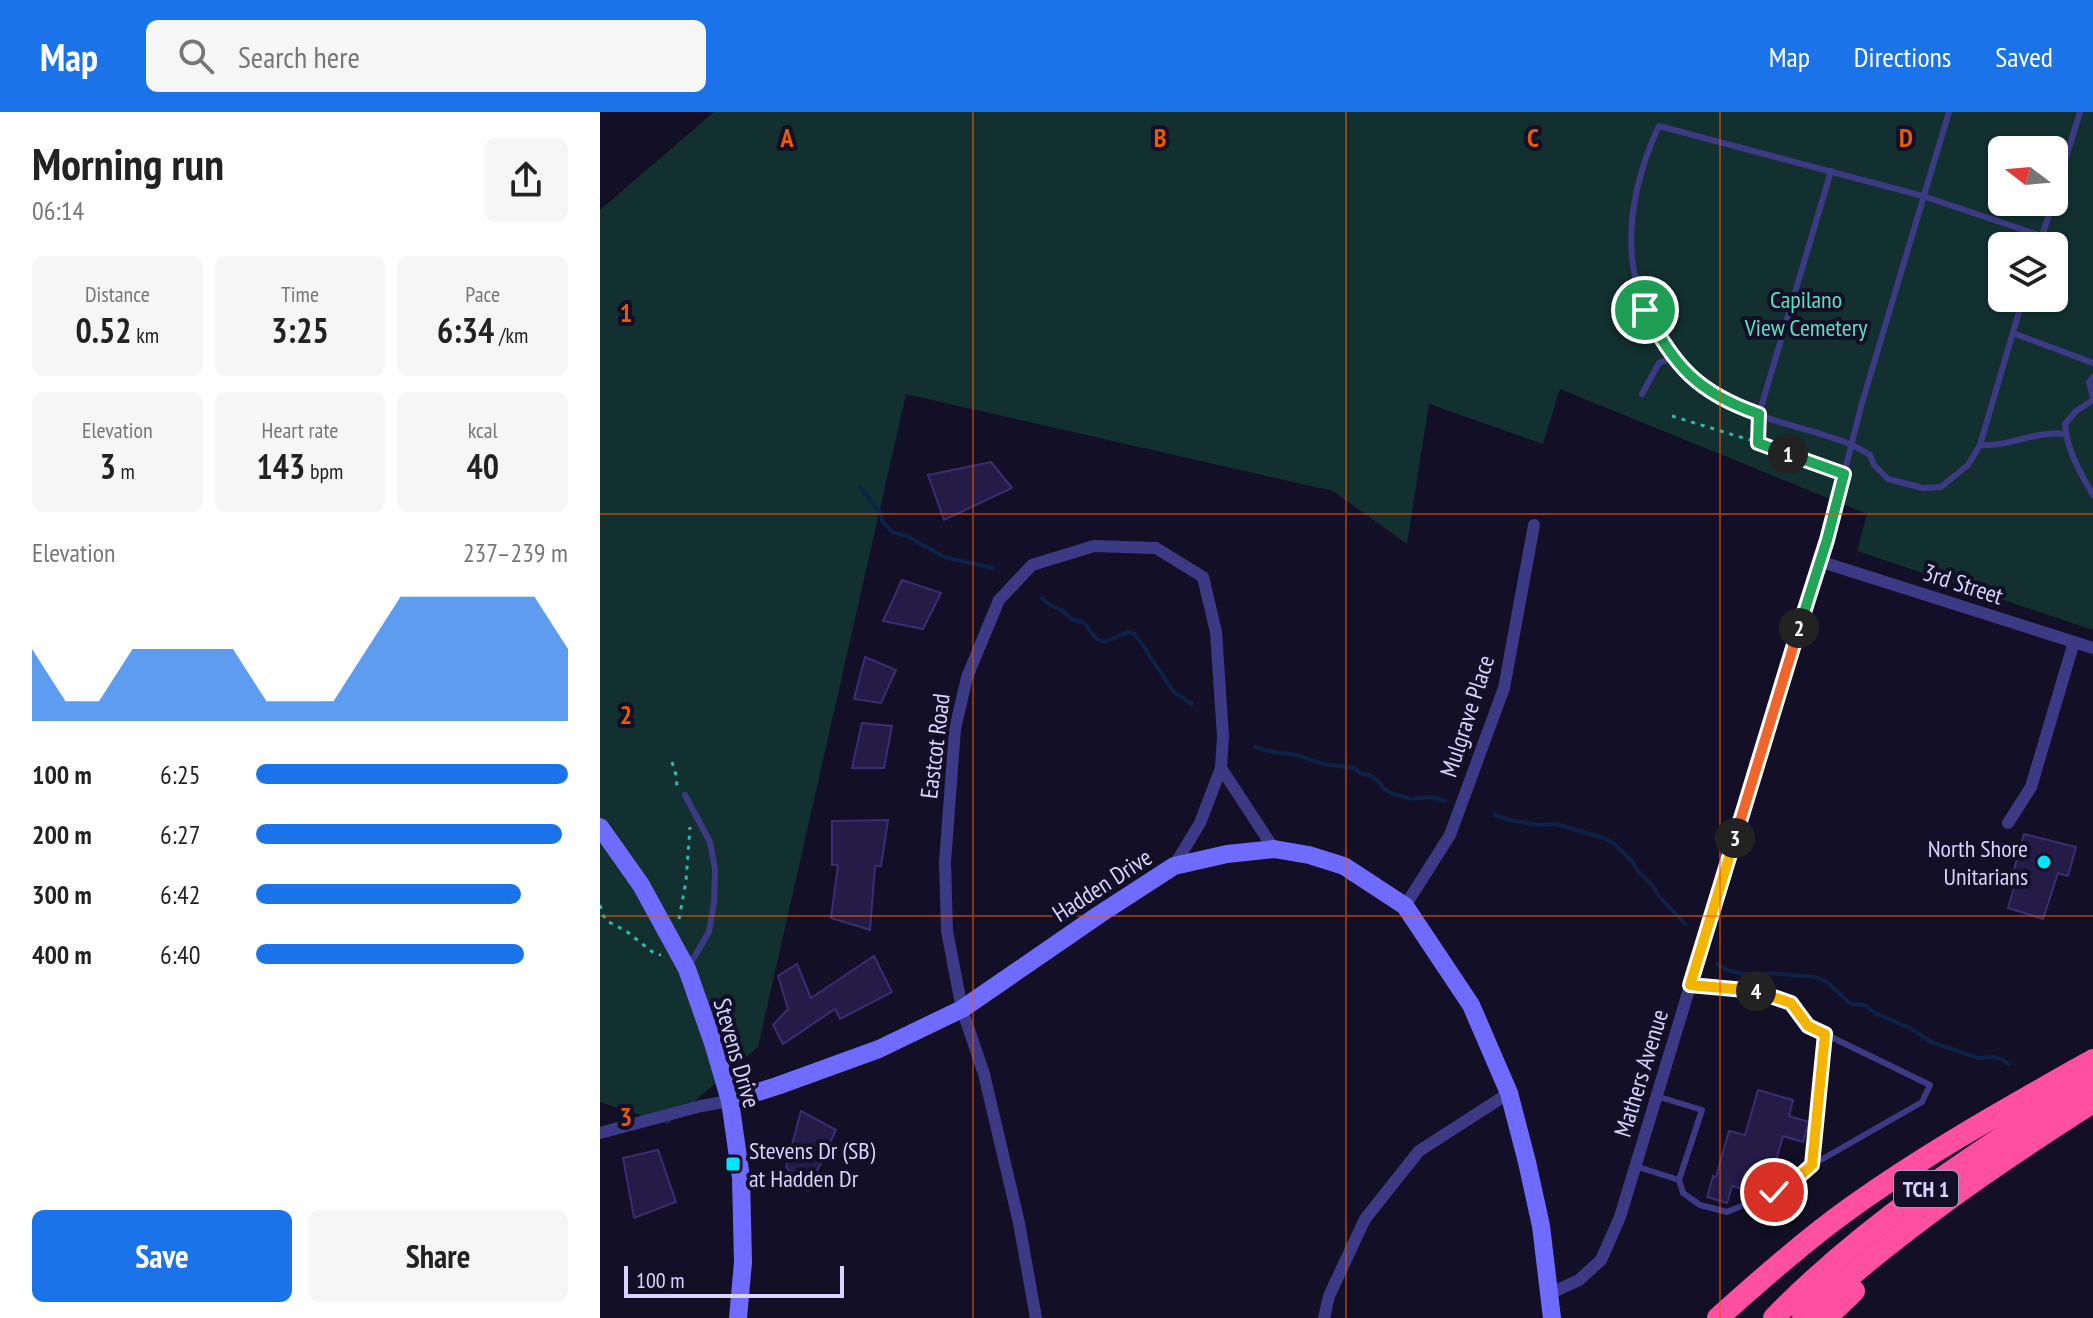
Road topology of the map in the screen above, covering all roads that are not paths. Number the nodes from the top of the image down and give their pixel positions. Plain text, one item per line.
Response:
1 (1949, 112) edge
2 (2080, 112) edge
3 (2068, 151) edge
4 (1831, 171) junction
5 (1923, 196) junction
6 (2030, 232) edge
7 (2019, 312) edge
8 (2013, 333) junction
9 (1673, 357) junction
10 (2093, 363) edge
11 (2093, 377) edge
12 (1642, 394) dead end
13 (2093, 399) edge
14 (1759, 414) junction
15 (2066, 434) junction
16 (1758, 443) road end
17 (1851, 444) junction
18 (1980, 445) junction
19 (2093, 495) edge
20 (1534, 525) dead end
21 (1819, 561) junction
22 (2074, 642) junction
23 (2093, 648) edge
24 (1221, 768) junction
25 (682, 795) road end
26 (2008, 823) dead end
27 (600, 827) edge
28 (1274, 849) junction
29 (1174, 866) junction
30 (1405, 906) junction
31 (687, 969) junction
32 (1690, 985) junction
33 (962, 1009) junction
34 (1825, 1034) junction
35 (2093, 1060) edge
36 (2093, 1078) edge
37 (1509, 1093) junction
38 (1656, 1096) junction
39 (730, 1101) junction
40 (2093, 1102) edge
41 (2059, 1123) junction
42 (600, 1133) edge
43 (1812, 1165) junction
44 (1635, 1166) junction
45 (1679, 1180) junction
46 (1549, 1294) junction
47 (738, 1318) edge
48 (1036, 1318) edge
49 (1324, 1318) edge
50 (1552, 1318) edge
51 (1718, 1318) edge
52 (1774, 1318) edge
53 (1803, 1318) edge
54 (1826, 1318) edge

1 - 5 lane
2 - 3 lane
4 - 5 lane
4 - 9 lane
4 - 14 lane
5 - 6 lane
5 - 17 lane
7 - 8 lane
8 - 10 lane
8 - 18 lane
9 - 12 lane
9 - 14 lane
11 - 13 lane
13 - 15 lane
14 - 16 lane
14 - 17 lane
15 - 18 lane
15 - 19 lane
17 - 18 lane
17 - 21 lane
20 - 30 street, Mulgrave Place
21 - 22 street, 3rd Street
21 - 32 street, Mathers Avenue
22 - 23 street, 3rd Street
22 - 26 street
24 - 28 street
24 - 29 street, Eastcot Road
24 - 33 street, Eastcot Road
25 - 31 lane
27 - 31 street, Stevens Drive
28 - 29 street, Hadden Drive
28 - 30 street, Hadden Drive
29 - 33 street, Hadden Drive
30 - 37 street, Hadden Drive
31 - 39 street, Stevens Drive
32 - 34 lane
32 - 38 street, Mathers Avenue
33 - 39 street, Hadden Drive
33 - 48 street, Eastcot Road
34 - 43 lane
34 - 43 lane
35 - 51 highway
36 - 52 highway, TCH 1
37 - 46 street, Hadden Drive
37 - 49 street
38 - 44 street, Mathers Avenue
38 - 45 lane
39 - 42 street, Hadden Drive
39 - 47 street, Stevens Drive
40 - 41 highway, TCH 1
41 - 53 highway, TCH 1
41 - 54 highway
43 - 45 lane
44 - 45 lane
44 - 46 street, Mathers Avenue
46 - 50 street, Hadden Drive

